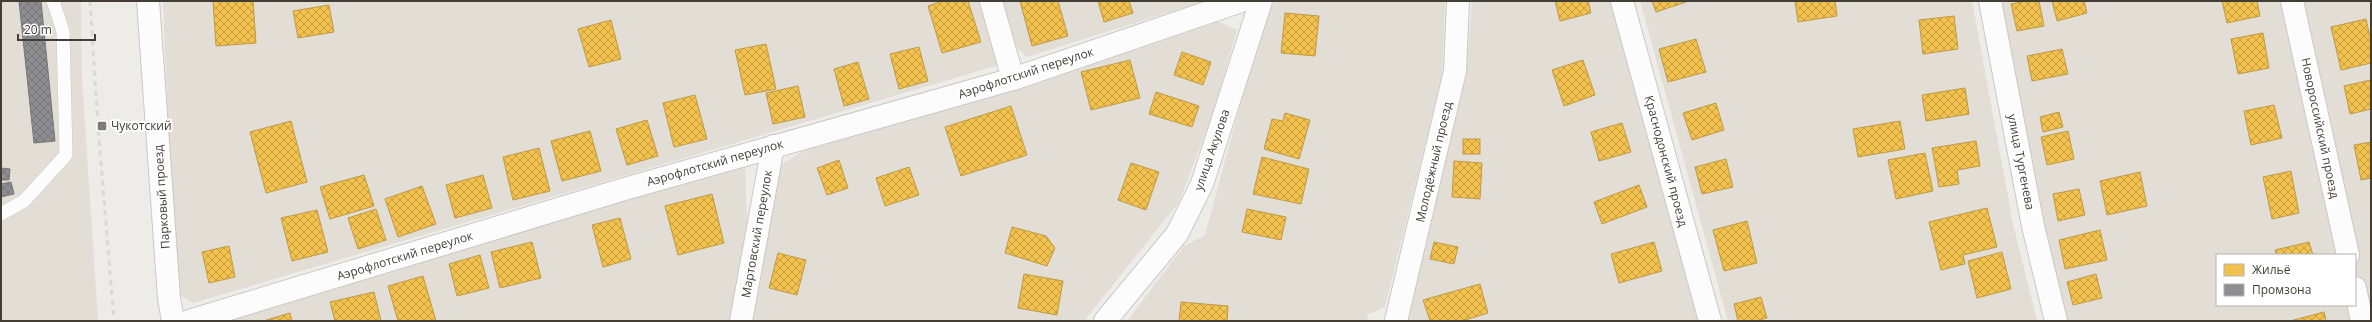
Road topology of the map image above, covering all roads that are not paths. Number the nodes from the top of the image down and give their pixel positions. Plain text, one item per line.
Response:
1 (53, 1) edge
2 (148, 1) edge
3 (991, 1) edge
4 (1241, 1) edge
5 (1261, 1) edge
6 (1458, 1) edge
7 (1622, 1) edge
8 (1990, 1) edge
9 (2292, 1) edge
10 (1013, 79) junction
11 (773, 146) junction
12 (1, 214) edge
13 (2348, 254) edge
14 (2356, 293) edge
15 (173, 321) edge
16 (189, 321) edge
17 (741, 321) edge
18 (1105, 321) edge
19 (1396, 321) edge
20 (1710, 321) edge
21 (2056, 321) edge
22 (2362, 321) edge

1 - 12 lane
2 - 15 street, Парковый проезд
3 - 10 street
4 - 10 street, Аэрофлотский переулок
5 - 18 street, улица Акулова
6 - 19 street, Молодёжный проезд
7 - 20 street, Краснодонский проезд
8 - 21 street, улица Тургенева
9 - 13 street, Новороссийский проезд
10 - 11 street, Аэрофлотский переулок
11 - 16 street, Аэрофлотский переулок
11 - 17 street, Мартовский переулок
14 - 22 street

